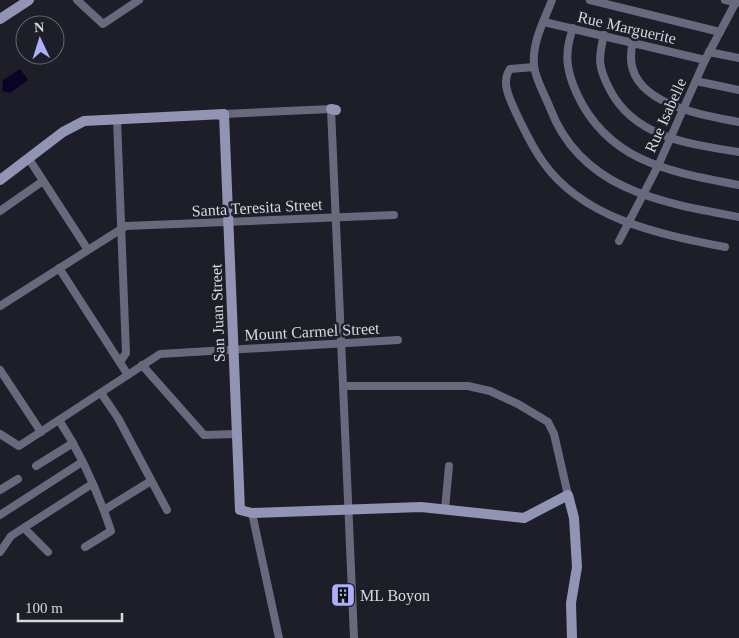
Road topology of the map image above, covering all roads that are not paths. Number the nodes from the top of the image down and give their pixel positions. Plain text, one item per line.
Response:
1 (29, 0) edge
2 (90, 0) edge
3 (139, 0) edge
4 (552, 0) edge
5 (590, 0) edge
6 (726, 0) edge
7 (737, 1) edge
8 (80, 3) edge
9 (0, 19) edge
10 (544, 22) junction
11 (574, 28) junction
12 (720, 32) junction
13 (604, 35) junction
14 (633, 42) junction
15 (709, 52) junction
16 (739, 58) edge
17 (705, 60) junction
18 (534, 67) junction
19 (696, 81) junction
20 (739, 90) edge
21 (683, 110) junction
22 (224, 114) junction
23 (117, 119) junction
24 (739, 122) edge
25 (670, 138) junction
26 (739, 152) edge
27 (29, 159) junction
28 (658, 166) junction
29 (0, 180) edge
30 (43, 181) junction
31 (739, 185) edge
32 (642, 196) junction
33 (0, 211) edge
34 (394, 215) dead end
35 (336, 217) junction
36 (739, 217) edge
37 (228, 222) junction
38 (628, 223) junction
39 (121, 228) junction
40 (619, 241) dead end
41 (725, 247) dead end
42 (88, 250) junction
43 (59, 268) junction
44 (1, 304) edge
45 (398, 340) dead end
46 (341, 343) junction
47 (234, 349) junction
48 (120, 362) junction
49 (142, 365) junction
50 (0, 370) edge
51 (128, 375) junction
52 (343, 386) junction
53 (101, 393) junction
54 (59, 420) junction
55 (40, 432) junction
56 (0, 434) edge
57 (237, 434) junction
58 (73, 443) junction
59 (82, 462) junction
60 (36, 466) dead end
61 (449, 466) dead end
62 (18, 479) dead end
63 (151, 481) junction
64 (92, 484) junction
65 (0, 490) edge
66 (568, 495) junction
67 (349, 509) junction
68 (445, 509) junction
69 (104, 510) junction
70 (167, 510) dead end
71 (252, 513) junction
72 (0, 515) edge
73 (24, 528) junction
74 (85, 548) dead end
75 (0, 552) edge
76 (48, 552) dead end
77 (279, 638) edge
78 (354, 638) edge
79 (572, 638) edge

1 - 9 street
2 - 8 street
3 - 8 street
4 - 10 street
5 - 12 street
6 - 7 street
7 - 12 street, Rue Isabelle
10 - 11 street, Rue Marguerite
10 - 18 street
11 - 13 street, Rue Marguerite
11 - 28 street
12 - 15 street, Rue Isabelle
13 - 14 street, Rue Marguerite
13 - 25 street
14 - 17 street, Rue Marguerite
14 - 21 street
15 - 16 street
15 - 17 street, Rue Isabelle
17 - 19 street, Rue Isabelle
18 - 32 street
18 - 38 street
19 - 20 street
19 - 21 street, Rue Isabelle
21 - 24 street
21 - 25 street, Rue Isabelle
22 - 23 street
22 - 35 street
22 - 37 street, San Juan Street
23 - 27 street
23 - 39 street
25 - 26 street
25 - 28 street, Rue Isabelle
27 - 29 street
27 - 30 street
28 - 31 street
28 - 32 street, Rue Isabelle
30 - 33 street
30 - 42 street
32 - 36 street
32 - 38 street, Rue Isabelle
34 - 35 street, Santa Teresita Street
35 - 37 street, Santa Teresita Street
35 - 46 street
37 - 39 street, Santa Teresita Street
37 - 47 street, San Juan Street
38 - 40 street, Rue Isabelle
38 - 41 street
39 - 42 street
39 - 48 street
42 - 43 street
43 - 44 street
43 - 48 street
45 - 46 street, Mount Carmel Street
46 - 47 street, Mount Carmel Street
46 - 52 street
47 - 49 street, Mount Carmel Street
47 - 57 street, San Juan Street
48 - 51 street
49 - 51 street, Mount Carmel Street
49 - 57 street
50 - 55 street
51 - 53 street, Mount Carmel Street
52 - 66 street
52 - 67 street
53 - 54 street, Mount Carmel Street
53 - 63 street
54 - 55 street, Mount Carmel Street
54 - 58 street
55 - 56 street, Mount Carmel Street
57 - 71 street, San Juan Street
58 - 59 street
58 - 60 street
59 - 64 street
59 - 72 street
61 - 68 street
62 - 65 street
63 - 69 street
63 - 70 street
64 - 69 street
64 - 73 street
66 - 68 street
66 - 79 street
67 - 68 street
67 - 71 street
67 - 78 street
69 - 74 street
71 - 77 street
73 - 75 street
73 - 76 street

